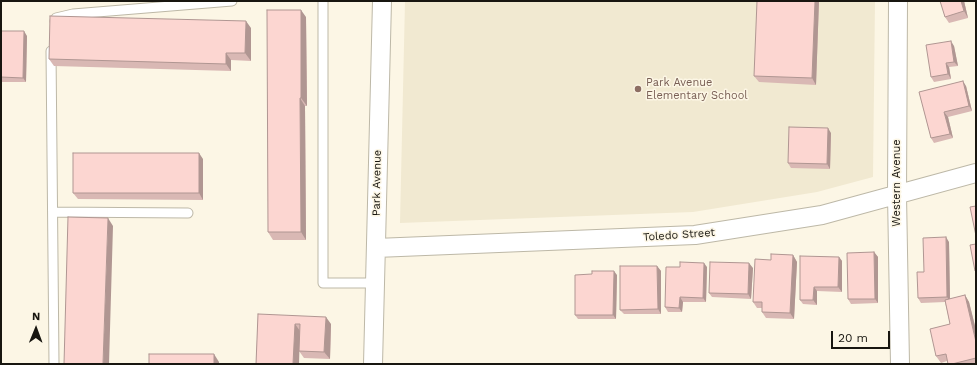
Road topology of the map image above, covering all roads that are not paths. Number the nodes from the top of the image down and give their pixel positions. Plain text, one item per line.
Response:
1 (232, 1) edge
2 (322, 1) edge
3 (382, 1) edge
4 (898, 1) edge
5 (976, 173) edge
6 (896, 195) junction
7 (53, 212) junction
8 (188, 212) dead end
9 (376, 248) junction
10 (374, 283) junction
11 (54, 364) edge
12 (373, 364) edge
13 (900, 364) edge

1 - 7 lane
2 - 10 lane
3 - 9 street, Park Avenue
4 - 6 street, Western Avenue
5 - 6 street, Toledo Street
6 - 9 street, Toledo Street
6 - 13 street, Western Avenue
7 - 8 lane
7 - 11 lane
9 - 10 street, Park Avenue
10 - 12 street, Park Avenue

